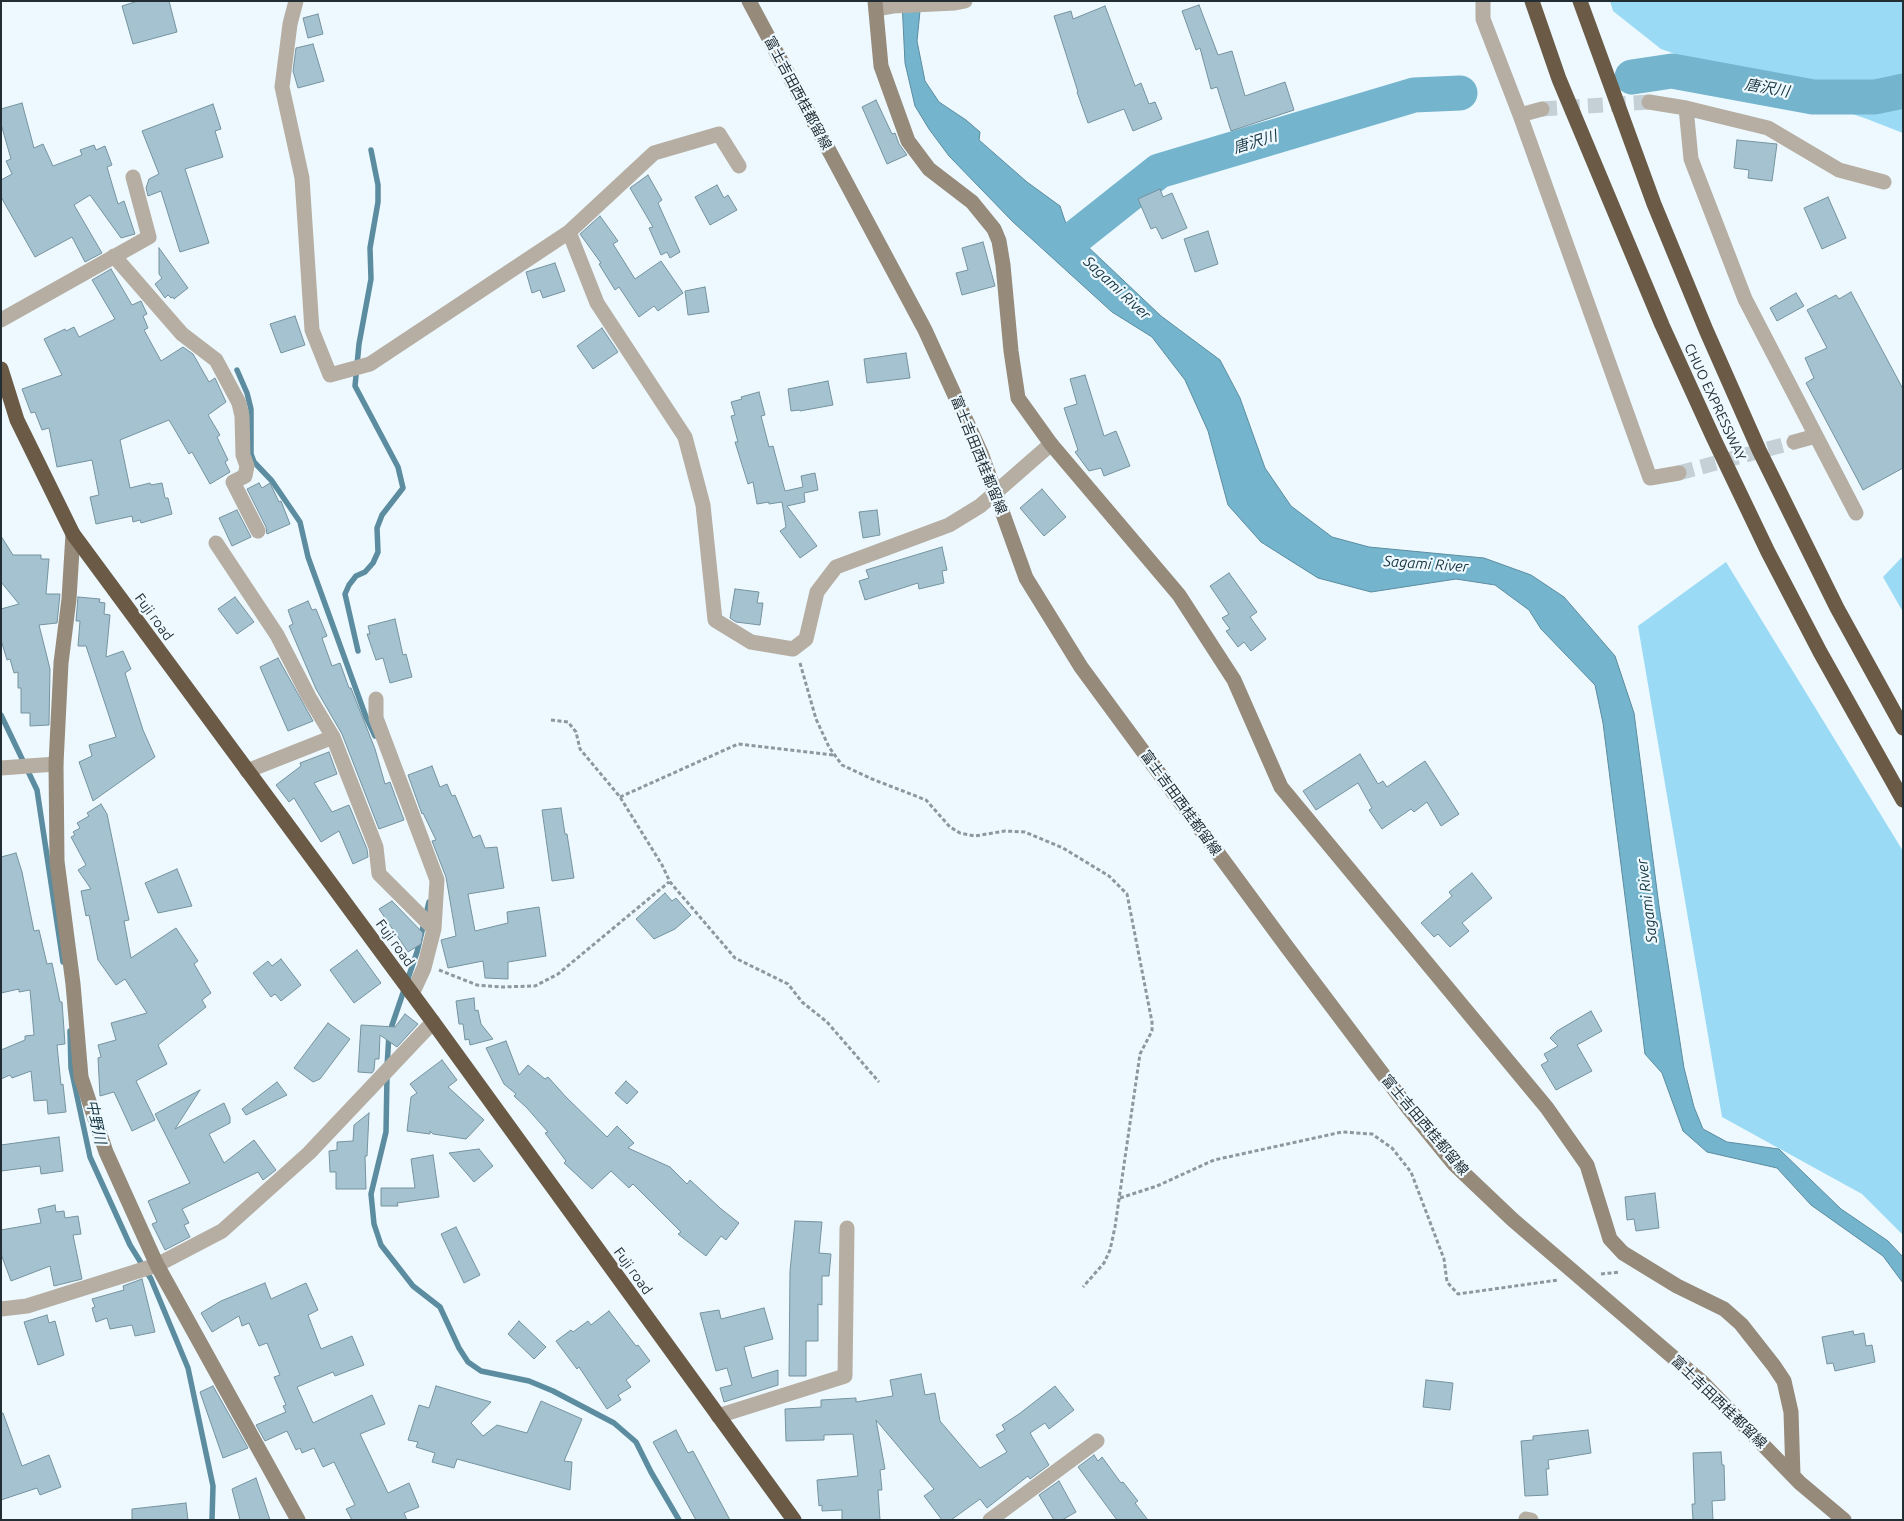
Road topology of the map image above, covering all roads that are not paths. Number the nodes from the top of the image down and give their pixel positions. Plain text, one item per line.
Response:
1 (296, 1) edge
2 (749, 1) edge
3 (1483, 1) edge
4 (1532, 1) edge
5 (1580, 1) edge
6 (960, 2) edge
7 (875, 5) edge
8 (1649, 102) tunnel mouth
9 (1686, 108) junction
10 (1542, 109) tunnel mouth
11 (1520, 115) junction
12 (739, 166) dead end
13 (133, 177) dead end
14 (1884, 182) dead end
15 (569, 232) junction
16 (114, 256) junction
17 (1, 320) edge
18 (1, 369) edge
19 (1816, 436) junction
20 (1794, 442) tunnel mouth
21 (1051, 444) junction
22 (1679, 473) tunnel mouth
23 (1856, 513) dead end
24 (258, 531) dead end
25 (73, 534) junction
26 (216, 543) dead end
27 (376, 700) dead end
28 (1903, 728) edge
29 (333, 738) junction
30 (51, 764) junction
31 (1, 768) edge
32 (247, 771) junction
33 (1903, 800) edge
34 (434, 929) junction
35 (412, 994) junction
36 (433, 1022) junction
37 (847, 1228) dead end
38 (155, 1266) junction
39 (1, 1309) edge
40 (718, 1416) junction
41 (1097, 1441) dead end
42 (1793, 1475) junction
43 (1836, 1517) edge
44 (1526, 1519) edge
45 (298, 1520) edge
46 (794, 1520) edge
47 (990, 1520) edge
48 (1531, 1520) edge

1 - 15 street
2 - 42 main road, 富士吉田西桂都留線
3 - 11 street
4 - 33 highway, CHUO EXPRESSWAY
5 - 28 highway, CHUO EXPRESSWAY
6 - 7 street
7 - 21 main road
8 - 9 street
9 - 14 street
9 - 19 street
10 - 11 street
11 - 22 street
12 - 15 street
13 - 16 street
15 - 21 street
16 - 17 street
16 - 24 street
18 - 25 highway, Fuji road
19 - 20 street
19 - 23 street
21 - 42 main road
25 - 30 main road
25 - 32 highway, Fuji road
26 - 29 street
27 - 34 street
29 - 32 street
29 - 34 street
30 - 31 street
30 - 38 main road
32 - 35 highway, Fuji road
34 - 35 street
35 - 36 highway, Fuji road
36 - 38 street
36 - 40 highway, Fuji road
37 - 40 street
38 - 39 street
38 - 45 main road
40 - 46 highway, Fuji road
41 - 47 street
42 - 43 main road, 富士吉田西桂都留線
44 - 48 street

